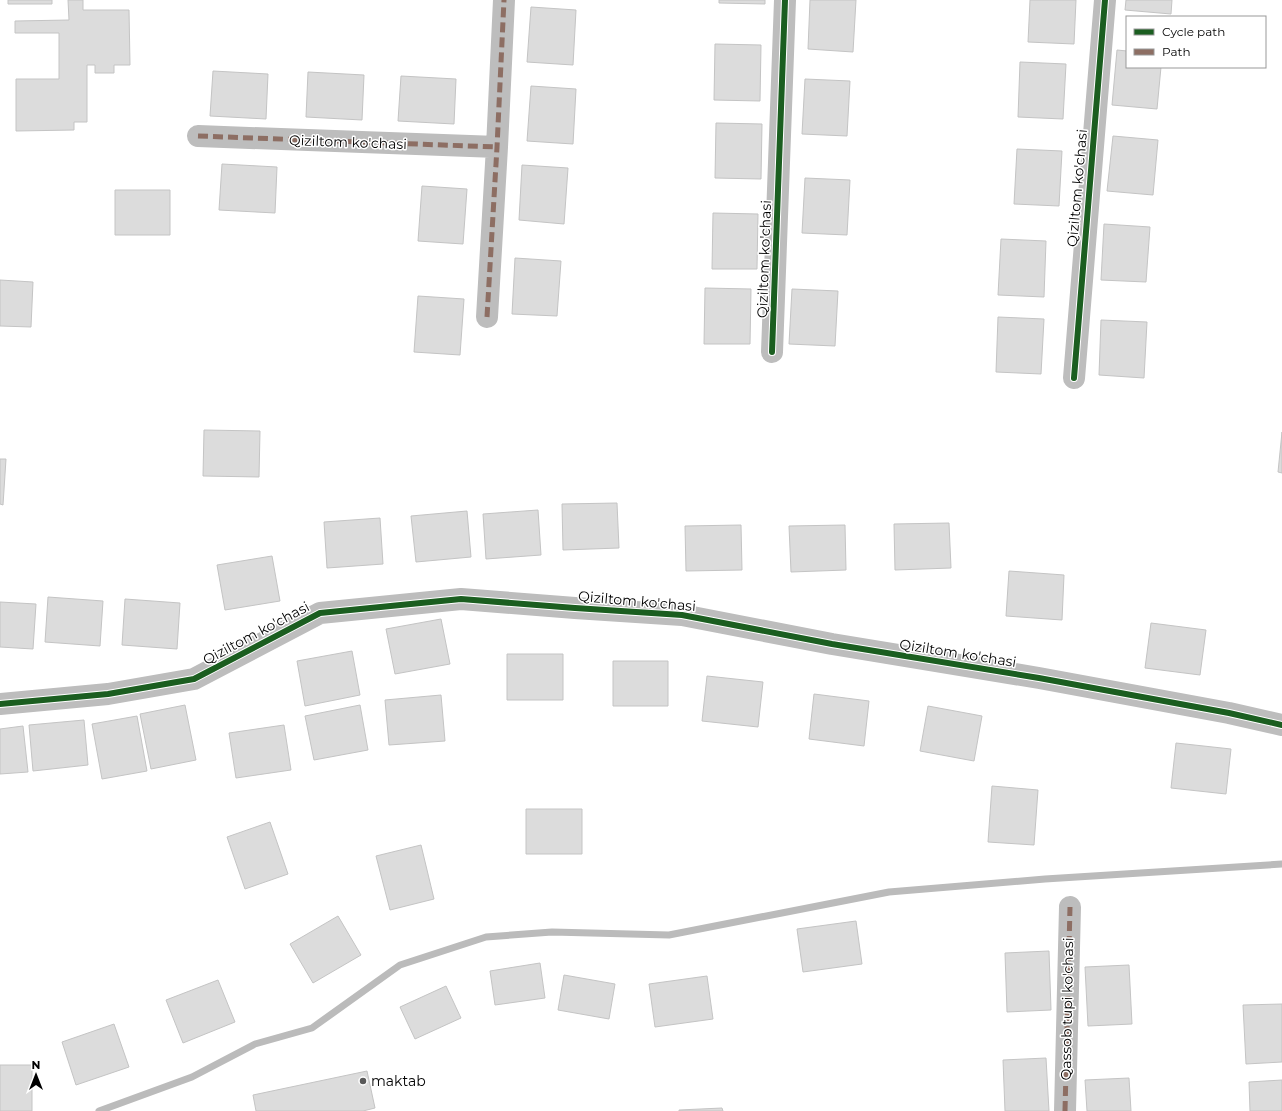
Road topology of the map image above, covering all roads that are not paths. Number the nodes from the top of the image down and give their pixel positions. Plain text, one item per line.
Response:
1 (504, 0) edge
2 (785, 0) edge
3 (1105, 0) edge
4 (198, 136) dead end
5 (497, 147) junction
6 (487, 317) dead end
7 (772, 352) dead end
8 (1074, 378) dead end
9 (0, 704) edge
10 (1282, 725) edge
11 (1070, 907) dead end
12 (1065, 1111) edge

1 - 5 street
2 - 7 street, Qiziltom ko'chasi
3 - 8 street, Qiziltom ko'chasi
4 - 5 street, Qiziltom ko'chasi
5 - 6 street
9 - 10 street, Qiziltom ko'chasi
11 - 12 street, Qassob tupi ko'chasi

